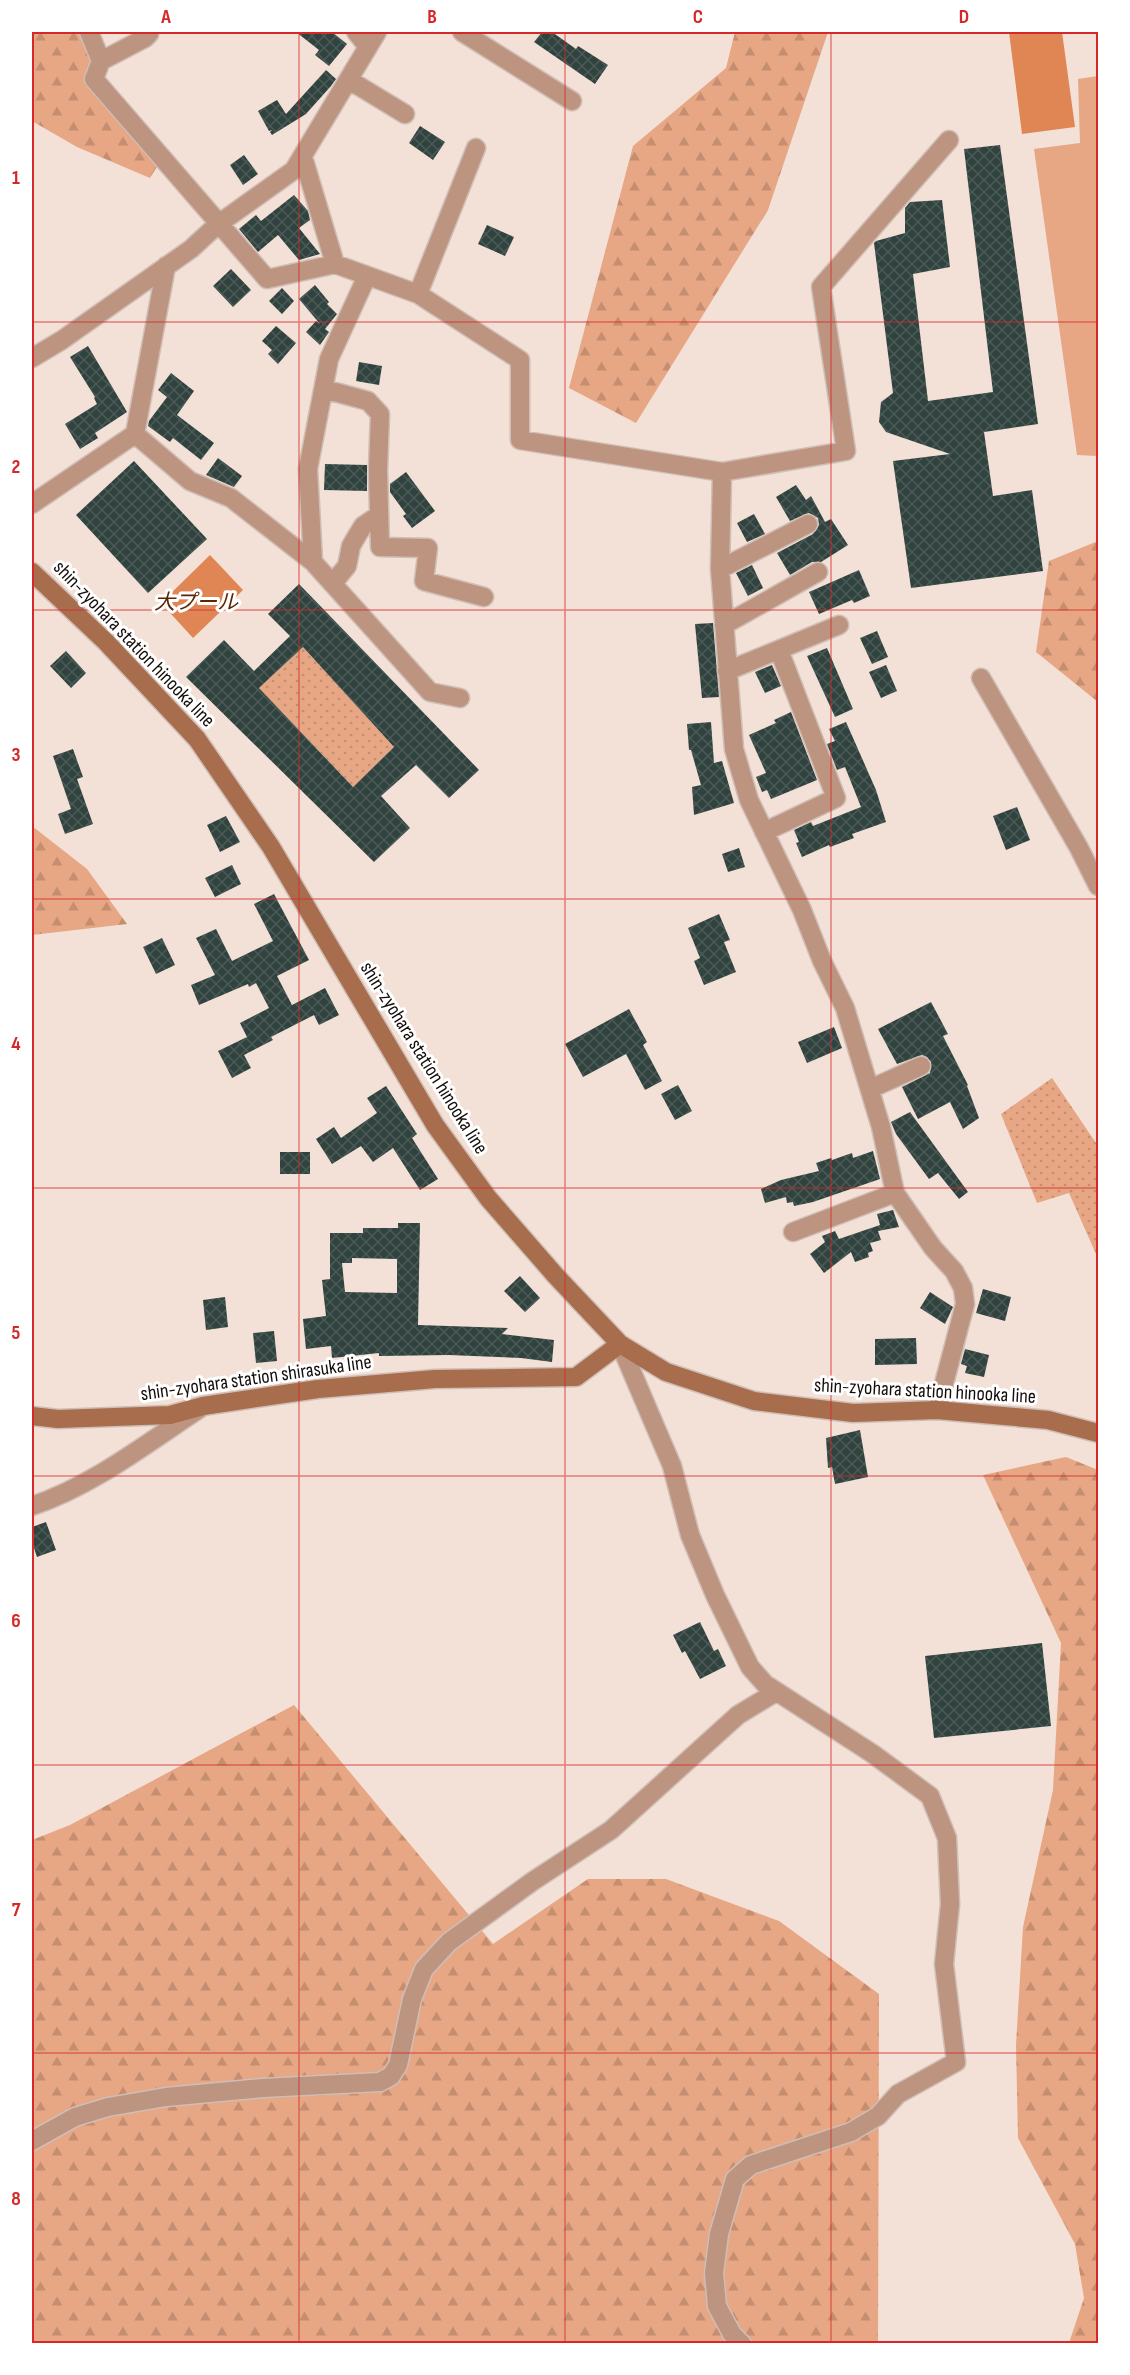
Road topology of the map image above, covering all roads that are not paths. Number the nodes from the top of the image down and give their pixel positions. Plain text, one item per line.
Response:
1 (89, 32) edge
2 (148, 32) edge
3 (356, 32) edge
4 (462, 32) edge
5 (372, 39) edge
6 (101, 61) junction
7 (349, 80) junction
8 (572, 101) dead end
9 (405, 114) dead end
10 (949, 140) dead end
11 (476, 148) dead end
12 (303, 157) junction
13 (217, 225) junction
14 (335, 264) junction
15 (166, 266) junction
16 (367, 276) junction
17 (418, 294) junction
18 (32, 358) edge
19 (324, 389) junction
20 (135, 434) junction
21 (723, 472) junction
22 (32, 504) edge
23 (379, 515) junction
24 (808, 524) dead end
25 (353, 542) junction
26 (380, 547) junction
27 (313, 562) junction
28 (720, 569) junction
29 (32, 572) edge
30 (818, 572) dead end
31 (333, 583) junction
32 (484, 597) dead end
33 (724, 625) junction
34 (840, 625) dead end
35 (779, 650) junction
36 (727, 671) junction
37 (981, 678) dead end
38 (460, 698) dead end
39 (764, 832) junction
40 (1098, 886) edge
41 (921, 1066) dead end
42 (870, 1089) junction
43 (895, 1193) junction
44 (793, 1232) dead end
45 (620, 1344) junction
46 (203, 1406) junction
47 (937, 1410) junction
48 (32, 1416) edge
49 (1098, 1433) edge
50 (32, 1506) edge
51 (776, 1692) junction
52 (32, 2141) edge
53 (742, 2343) edge

1 - 6 street
2 - 6 street
3 - 5 street
4 - 8 street
5 - 7 street
6 - 13 street
7 - 9 street
7 - 12 street
10 - 21 street
11 - 17 street
12 - 13 street
12 - 14 street
13 - 14 street
13 - 15 street
14 - 16 street
15 - 18 street
15 - 20 street
16 - 17 street
16 - 19 street
17 - 21 street
19 - 23 street
19 - 27 street
20 - 22 street
20 - 27 street
21 - 28 street
23 - 25 street
23 - 26 street
24 - 28 street
25 - 26 street
25 - 31 street
26 - 32 street
27 - 31 street
28 - 33 street
29 - 45 main road, shin-zyohara station hinooka line
30 - 33 street
31 - 38 street
33 - 36 street
34 - 35 street
35 - 36 street
35 - 39 street
36 - 39 street
37 - 40 street
39 - 42 street
41 - 42 street
42 - 43 street
43 - 44 street
43 - 47 street
45 - 46 main road, shin-zyohara station shirasuka line
45 - 47 main road, shin-zyohara station hinooka line
45 - 51 street
46 - 48 main road, shin-zyohara station shirasuka line
46 - 50 street
47 - 49 main road, shin-zyohara station hinooka line
51 - 52 street
51 - 53 street

